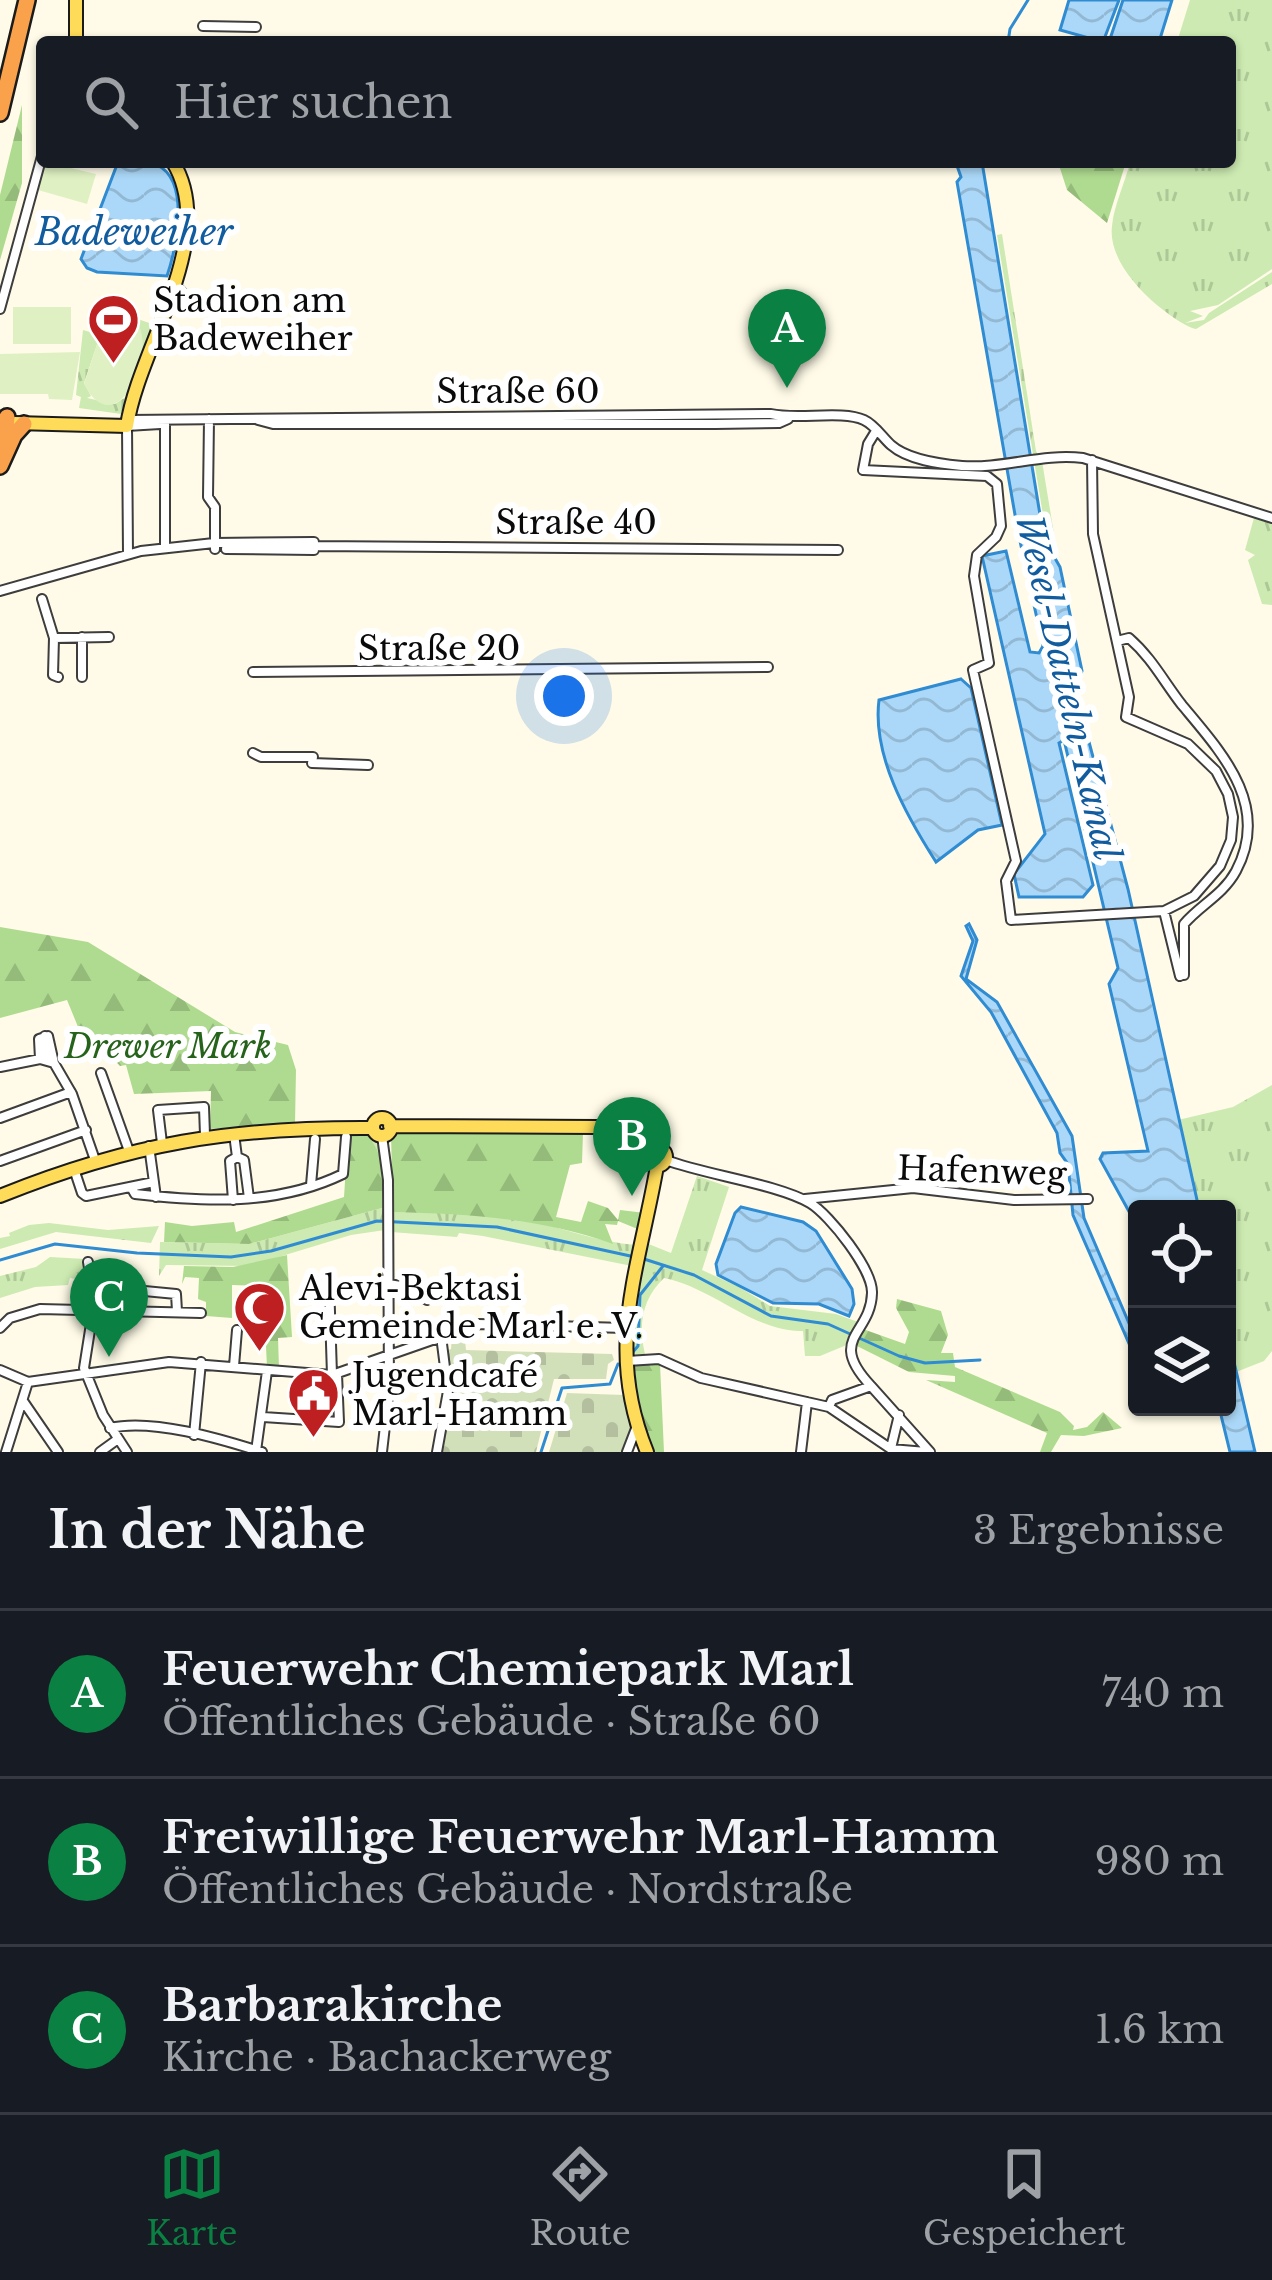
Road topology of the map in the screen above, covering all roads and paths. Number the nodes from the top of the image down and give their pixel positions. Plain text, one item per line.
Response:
1 (24, 0) edge
2 (76, 0) edge
3 (203, 26) dead end
4 (256, 26) dead end
5 (76, 36) edge
6 (0, 87) edge
7 (0, 113) edge
8 (39, 168) edge
9 (176, 168) edge
10 (0, 309) edge
11 (209, 419) junction
12 (165, 422) junction
13 (127, 423) junction
14 (876, 430) junction
15 (5, 435) edge
16 (1092, 460) junction
17 (1272, 518) edge
18 (214, 546) junction
19 (165, 548) junction
20 (838, 550) dead end
21 (128, 554) junction
22 (0, 591) edge
23 (42, 599) dead end
24 (82, 637) junction
25 (109, 637) dead end
26 (54, 638) junction
27 (1117, 641) junction
28 (768, 667) dead end
29 (253, 672) dead end
30 (58, 677) dead end
31 (82, 677) dead end
32 (253, 753) dead end
33 (368, 765) dead end
34 (1164, 911) junction
35 (47, 1060) junction
36 (0, 1067) edge
37 (101, 1072) dead end
38 (71, 1092) junction
39 (0, 1118) edge
40 (86, 1130) junction
41 (382, 1130) junction
42 (234, 1132) junction
43 (206, 1135) junction
44 (346, 1138) dead end
45 (314, 1139) dead end
46 (156, 1144) junction
47 (129, 1151) junction
48 (237, 1157) junction
49 (95, 1160) junction
50 (0, 1161) edge
51 (661, 1163) junction
52 (73, 1167) junction
53 (154, 1182) junction
54 (311, 1185) junction
55 (131, 1187) junction
56 (0, 1196) edge
57 (156, 1197) junction
58 (249, 1198) junction
59 (803, 1199) junction
60 (1085, 1199) dead end
61 (233, 1200) junction
62 (88, 1262) dead end
63 (329, 1282) dead end
64 (388, 1284) junction
65 (92, 1286) junction
66 (427, 1300) dead end
67 (91, 1310) junction
68 (177, 1311) junction
69 (195, 1312) dead end
70 (0, 1328) edge
71 (625, 1328) junction
72 (237, 1330) dead end
73 (442, 1336) junction
74 (386, 1358) junction
75 (626, 1361) junction
76 (200, 1362) junction
77 (234, 1366) junction
78 (0, 1370) edge
79 (267, 1371) junction
80 (85, 1373) junction
81 (335, 1374) junction
82 (28, 1382) junction
83 (872, 1386) junction
84 (23, 1401) junction
85 (807, 1402) junction
86 (829, 1407) junction
87 (899, 1415) junction
88 (263, 1417) junction
89 (638, 1425) junction
90 (110, 1428) junction
91 (194, 1435) junction
92 (118, 1439) junction
93 (382, 1450) edge
94 (891, 1450) edge
95 (258, 1451) edge
96 (6, 1452) edge
97 (58, 1452) edge
98 (100, 1452) edge
99 (127, 1452) edge
100 (394, 1452) edge
101 (437, 1452) edge
102 (627, 1452) edge
103 (648, 1452) edge
104 (801, 1452) edge
105 (928, 1452) edge

1 - 6 highway
1 - 7 highway
2 - 5 main road
3 - 4 street
8 - 10 street
9 - 13 main road
11 - 12 street
11 - 14 street
11 - 18 street
12 - 13 street
12 - 19 street
13 - 15 main road
13 - 21 street
14 - 16 street
14 - 34 street
16 - 17 street
16 - 27 street
18 - 19 street, Straße 40
18 - 20 street, Straße 40
19 - 21 street, Straße 40
21 - 22 street, Straße 40
23 - 26 street
24 - 25 street
24 - 26 street
24 - 31 street
26 - 30 street
27 - 34 street
27 - 34 street
28 - 29 street, Straße 20
32 - 33 street
35 - 35 street
35 - 36 street
35 - 38 street
37 - 47 street
38 - 39 street
38 - 40 street
40 - 49 street
40 - 50 street
41 - 42 main road
41 - 51 main road
41 - 64 street
42 - 43 main road
42 - 48 street
43 - 46 main road
43 - 46 street
44 - 54 street
45 - 54 street
46 - 47 main road
46 - 53 street
47 - 49 main road
48 - 58 street
48 - 61 street
49 - 52 main road
51 - 59 street
51 - 71 main road
52 - 55 street
52 - 56 main road
53 - 55 street
53 - 57 street
54 - 58 street
55 - 57 street
57 - 61 street
58 - 61 street
59 - 60 street, Hafenweg
59 - 83 street
62 - 65 street
63 - 81 street
64 - 66 street
64 - 74 street
65 - 67 street
65 - 68 street
67 - 68 street
67 - 70 street
67 - 80 street
68 - 69 street
71 - 73 street
71 - 75 main road
72 - 77 street
73 - 74 street
73 - 101 street
74 - 81 street
74 - 93 street
75 - 85 street
75 - 89 main road
76 - 77 street
76 - 80 street
76 - 91 street
77 - 79 street
78 - 82 street
79 - 81 street
79 - 88 street
80 - 82 street
80 - 90 street
81 - 88 street
82 - 84 street
83 - 86 street
83 - 87 street
84 - 96 street
84 - 97 street
85 - 86 street
85 - 104 street
86 - 94 street
87 - 94 street
87 - 105 street
88 - 95 street
89 - 102 street
89 - 103 main road
90 - 91 street
90 - 92 street
91 - 95 street
92 - 98 street
92 - 99 street
93 - 100 street
94 - 105 street

